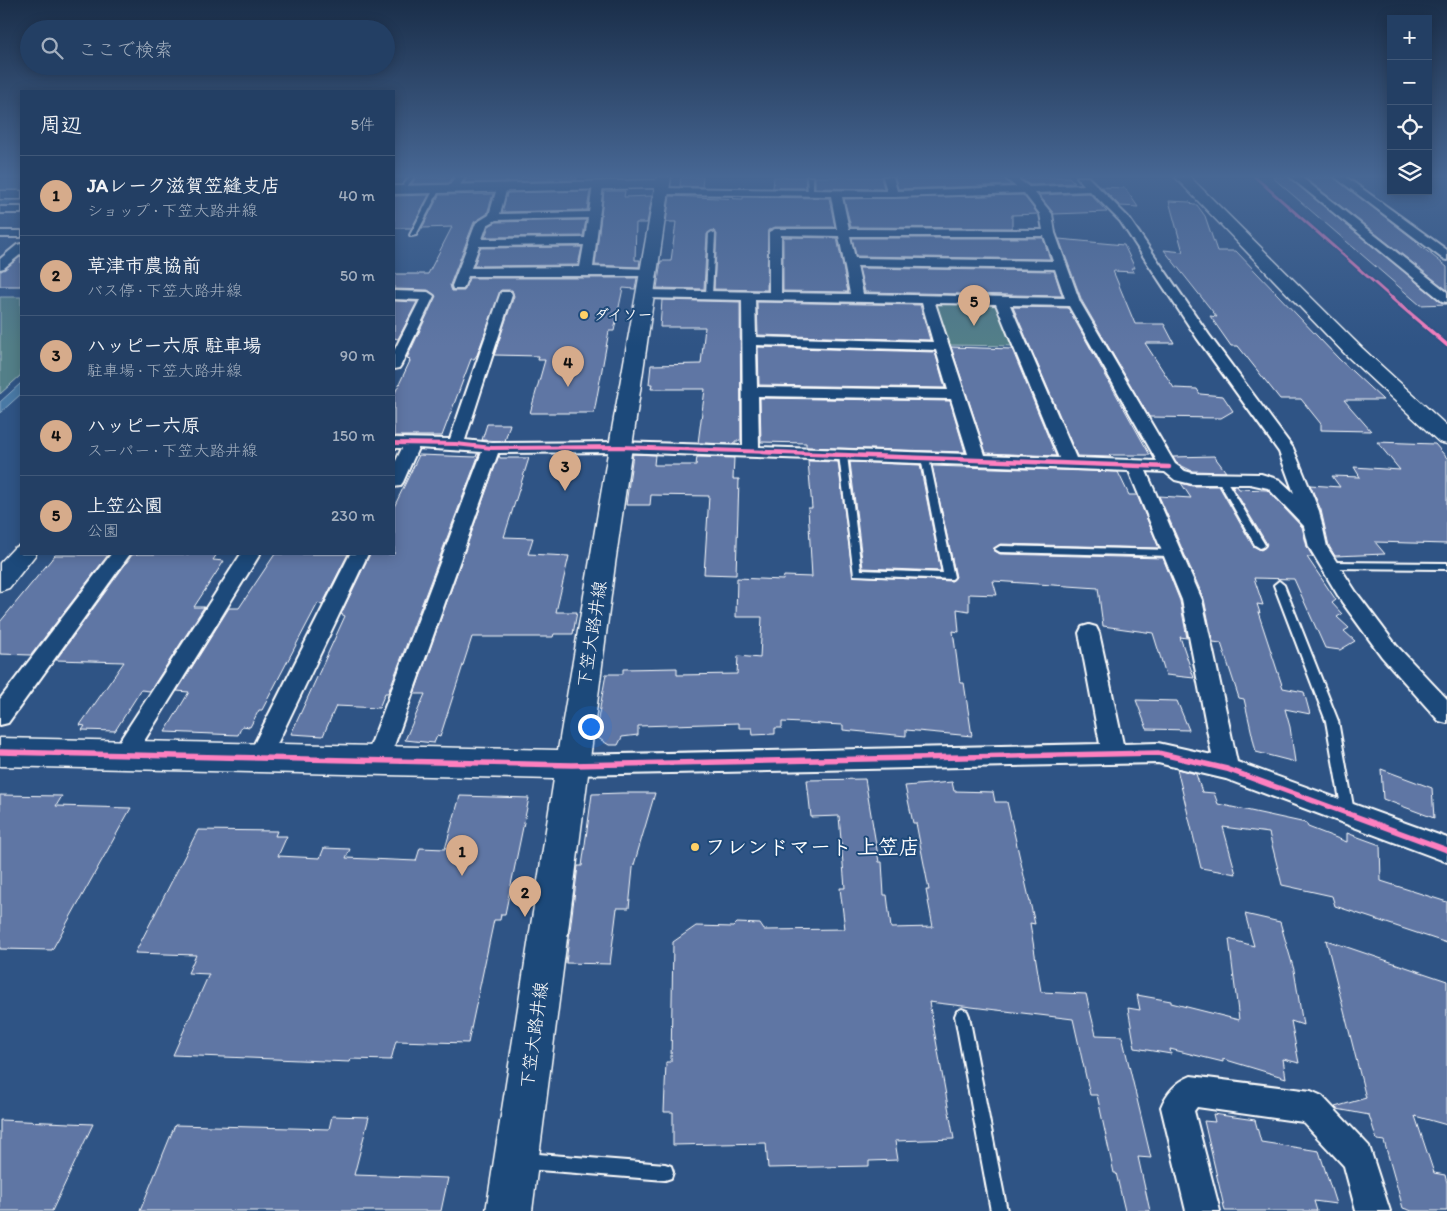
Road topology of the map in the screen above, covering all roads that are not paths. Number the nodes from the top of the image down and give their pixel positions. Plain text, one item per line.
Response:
1 (1049, 233) edge
2 (0, 234) edge
3 (20, 234) edge
4 (478, 234) edge
5 (591, 234) edge
6 (655, 234) edge
7 (712, 234) dead end
8 (775, 234) edge
9 (843, 234) edge
10 (1134, 234) edge
11 (1240, 234) edge
12 (1365, 234) edge
13 (1416, 234) edge
14 (590, 241) junction
15 (474, 242) junction
16 (20, 249) edge
17 (1447, 256) edge
18 (849, 262) junction
19 (0, 265) edge
20 (1060, 265) junction
21 (20, 266) edge
22 (586, 271) junction
23 (463, 272) junction
24 (646, 284) junction
25 (458, 286) dead end
26 (395, 295) edge
27 (506, 295) dead end
28 (709, 295) junction
29 (748, 296) junction
30 (775, 296) junction
31 (857, 298) junction
32 (1447, 298) edge
33 (927, 299) junction
34 (1001, 300) junction
35 (1073, 302) junction
36 (749, 341) junction
37 (942, 346) junction
38 (395, 363) edge
39 (750, 391) junction
40 (957, 395) junction
41 (1447, 437) edge
42 (395, 444) edge
43 (412, 444) junction
44 (456, 444) junction
45 (620, 447) junction
46 (492, 448) junction
47 (751, 451) junction
48 (843, 455) junction
49 (925, 458) junction
50 (978, 460) junction
51 (1070, 463) junction
52 (1135, 466) junction
53 (1169, 467) junction
54 (395, 480) edge
55 (1222, 480) junction
56 (1316, 533) junction
57 (1260, 545) dead end
58 (1000, 549) dead end
59 (1172, 553) junction
60 (22, 555) edge
61 (120, 555) edge
62 (250, 555) edge
63 (358, 555) edge
64 (1329, 565) junction
65 (1447, 566) edge
66 (0, 581) edge
67 (1279, 585) dead end
68 (1090, 634) dead end
69 (1447, 714) edge
70 (0, 716) edge
71 (0, 752) edge
72 (1113, 753) junction
73 (123, 755) junction
74 (259, 758) junction
75 (378, 760) junction
76 (572, 765) junction
77 (1227, 769) junction
78 (1348, 812) junction
79 (1447, 850) edge
80 (962, 1016) dead end
81 (516, 1160) junction
82 (665, 1172) dead end
83 (509, 1211) edge
84 (999, 1211) edge
85 (1203, 1211) edge
86 (1373, 1211) edge

1 - 20 street
2 - 3 street
4 - 15 street
5 - 14 street
6 - 24 street, 下笠大路井線
7 - 28 lane
8 - 30 street
9 - 18 street
10 - 56 street
11 - 41 street
12 - 32 street
13 - 17 street
14 - 15 street
14 - 22 street
15 - 23 street
16 - 19 street
18 - 20 street
18 - 31 street
19 - 21 street
20 - 35 street
22 - 23 street
22 - 24 street
23 - 25 street
24 - 28 street
24 - 45 street, 下笠大路井線
26 - 38 street
27 - 44 street
28 - 29 street
29 - 30 street
29 - 36 street
30 - 31 street
31 - 33 street
33 - 34 street
33 - 37 street
34 - 35 street
34 - 51 street
35 - 53 street
36 - 37 street
36 - 39 street
37 - 40 street
39 - 40 street
39 - 47 street
40 - 50 street
42 - 43 street
43 - 44 street
43 - 54 street
44 - 46 street
45 - 46 street
45 - 47 street
45 - 76 street, 下笠大路井線
46 - 75 street
47 - 48 street
48 - 49 street
48 - 49 lane
49 - 50 street
50 - 51 street
51 - 52 street
52 - 53 street
52 - 59 street
53 - 55 street
55 - 56 street
55 - 57 lane
56 - 64 street
58 - 59 lane
59 - 77 street
60 - 66 street
61 - 70 street
62 - 73 street
63 - 74 street
64 - 65 lane
64 - 69 street
67 - 78 lane
68 - 72 street
71 - 73 street
72 - 76 street
72 - 77 street
73 - 74 street
74 - 75 street
75 - 76 street
76 - 81 street, 下笠大路井線
77 - 78 street
78 - 79 street
80 - 84 lane
81 - 82 lane
81 - 83 street, 下笠大路井線
85 - 86 street

